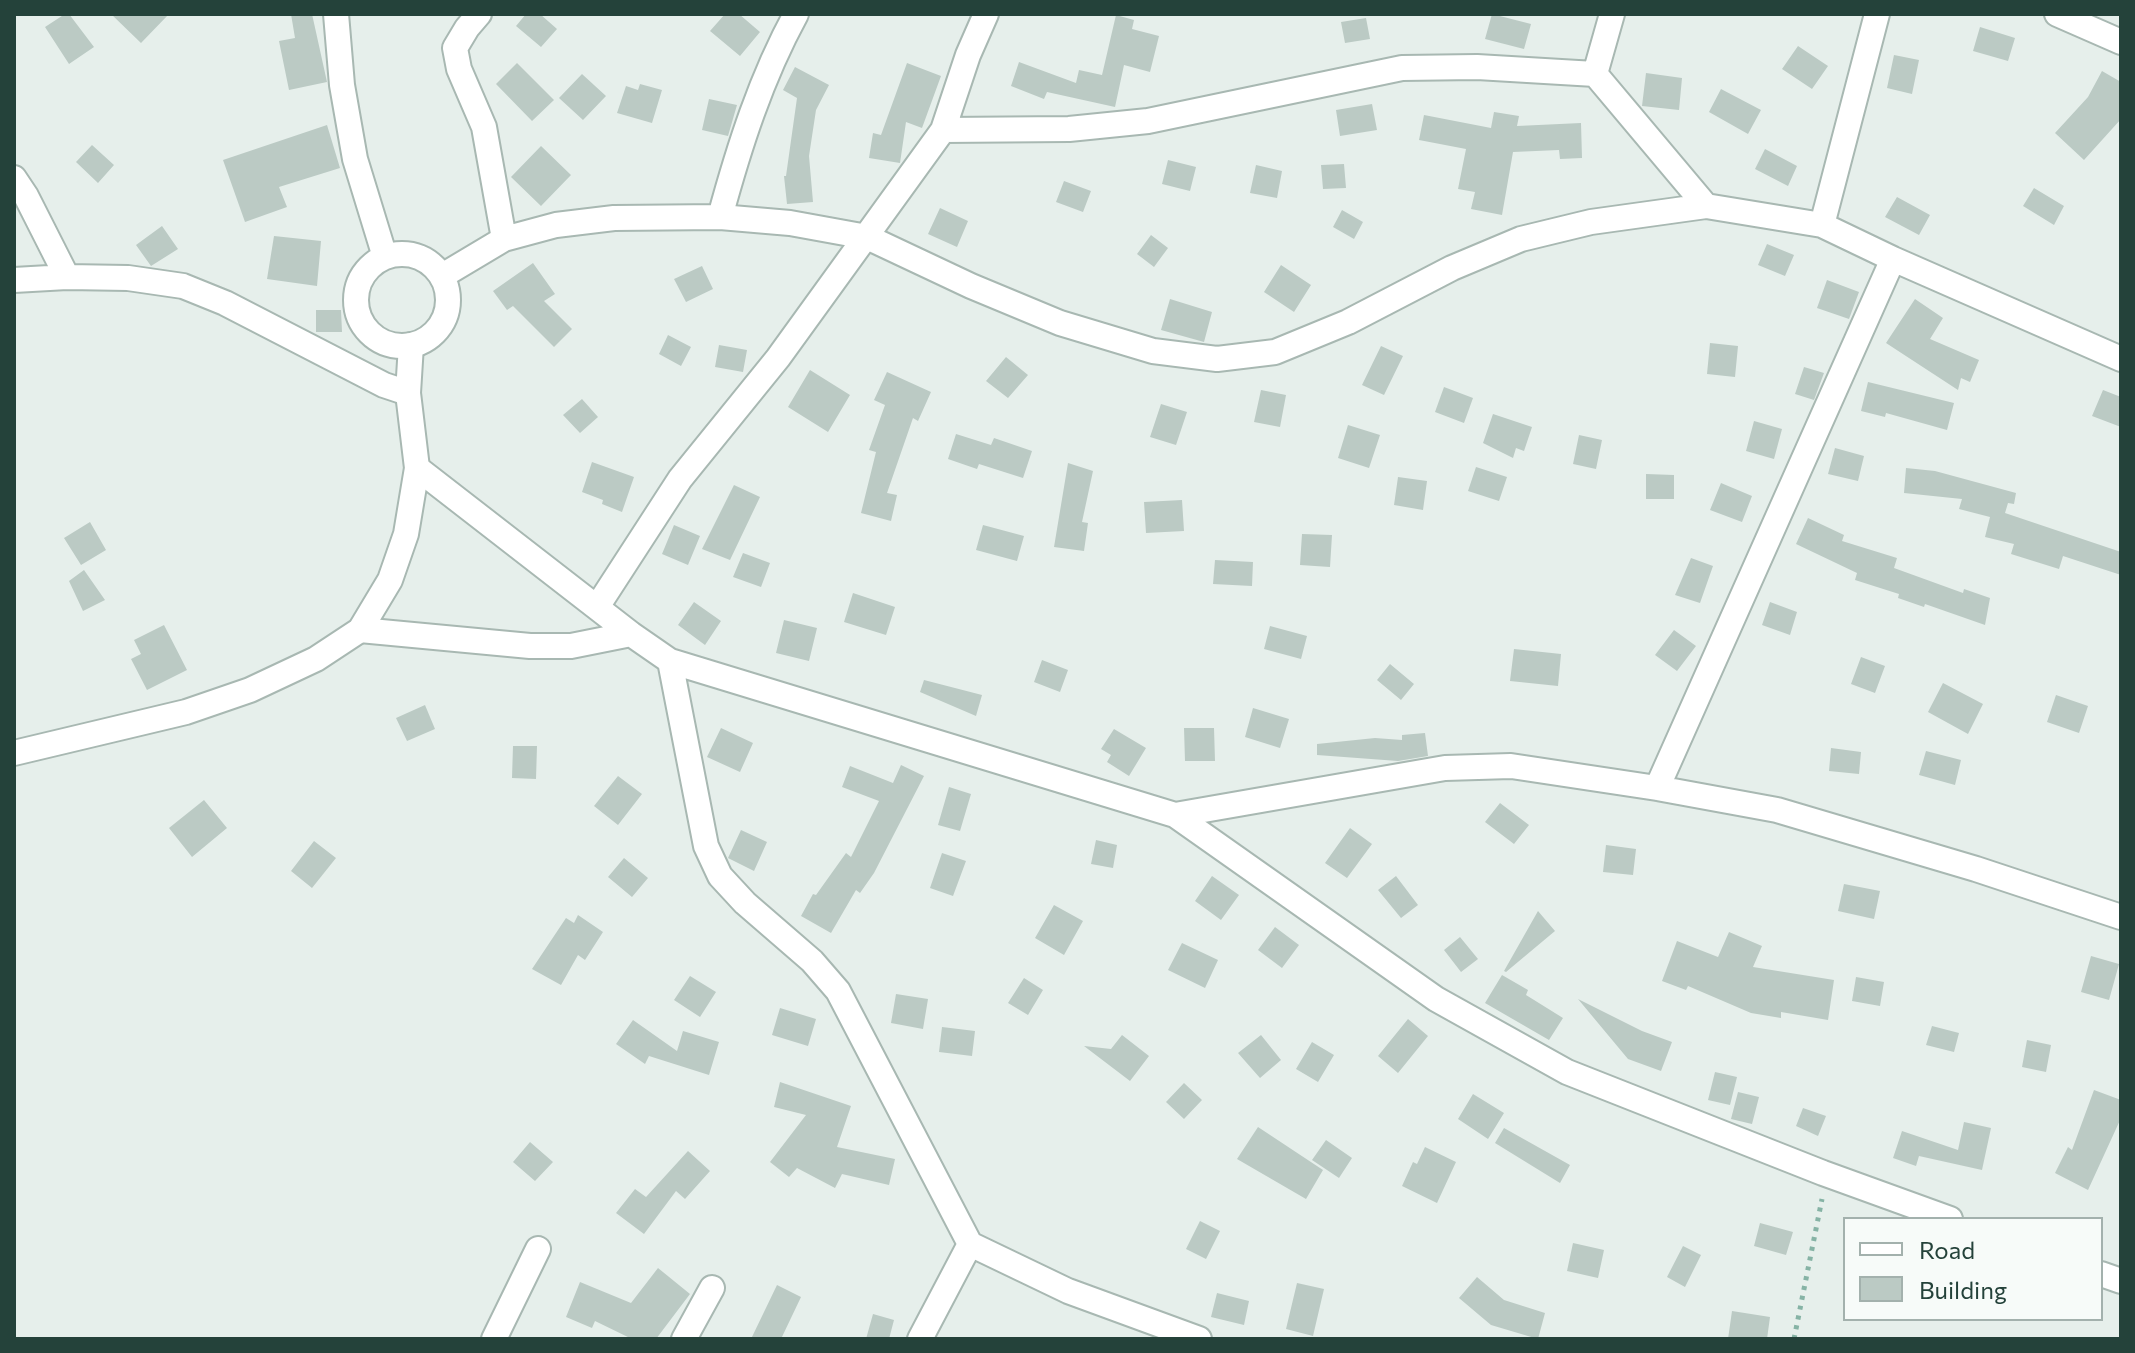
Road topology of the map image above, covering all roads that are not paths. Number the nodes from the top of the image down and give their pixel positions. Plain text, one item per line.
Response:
1 (336, 14) edge
2 (479, 14) edge
3 (796, 14) edge
4 (986, 14) edge
5 (1612, 14) edge
6 (1877, 14) edge
7 (2057, 14) edge
8 (2121, 42) edge
9 (1595, 74) junction
10 (943, 130) junction
11 (14, 178) edge
12 (1706, 206) junction
13 (720, 217) junction
14 (1822, 225) junction
15 (867, 237) junction
16 (504, 239) junction
17 (385, 257) junction
18 (1893, 259) junction
19 (442, 276) junction
20 (67, 277) junction
21 (14, 280) edge
22 (411, 345) junction
23 (2121, 359) edge
24 (408, 393) junction
25 (417, 468) junction
26 (597, 607) junction
27 (360, 630) junction
28 (631, 634) junction
29 (670, 661) junction
30 (14, 753) edge
31 (1657, 788) junction
32 (1175, 815) junction
33 (2121, 917) edge
34 (1944, 1217) edge
35 (970, 1244) junction
36 (538, 1249) dead end
37 (712, 1288) dead end
38 (494, 1339) edge
39 (684, 1339) edge
40 (920, 1339) edge
41 (1199, 1339) edge

1 - 17 street
2 - 16 street
3 - 13 street
4 - 10 street
5 - 9 street
6 - 14 street
7 - 8 street
9 - 10 street
9 - 12 street
10 - 15 street
11 - 20 street
12 - 14 street
12 - 15 street
13 - 15 street
13 - 16 street
14 - 18 street
15 - 26 street
16 - 19 street
17 - 19 street
17 - 22 street
18 - 23 street
18 - 31 street
19 - 22 street
20 - 21 street
20 - 24 street
22 - 24 street
24 - 25 street
25 - 26 street
25 - 27 street
26 - 28 street
27 - 28 street
27 - 30 street
28 - 29 street
29 - 32 street
29 - 35 street
31 - 32 street
31 - 33 street
32 - 34 street
35 - 40 street
35 - 41 street
36 - 38 street
37 - 39 street

